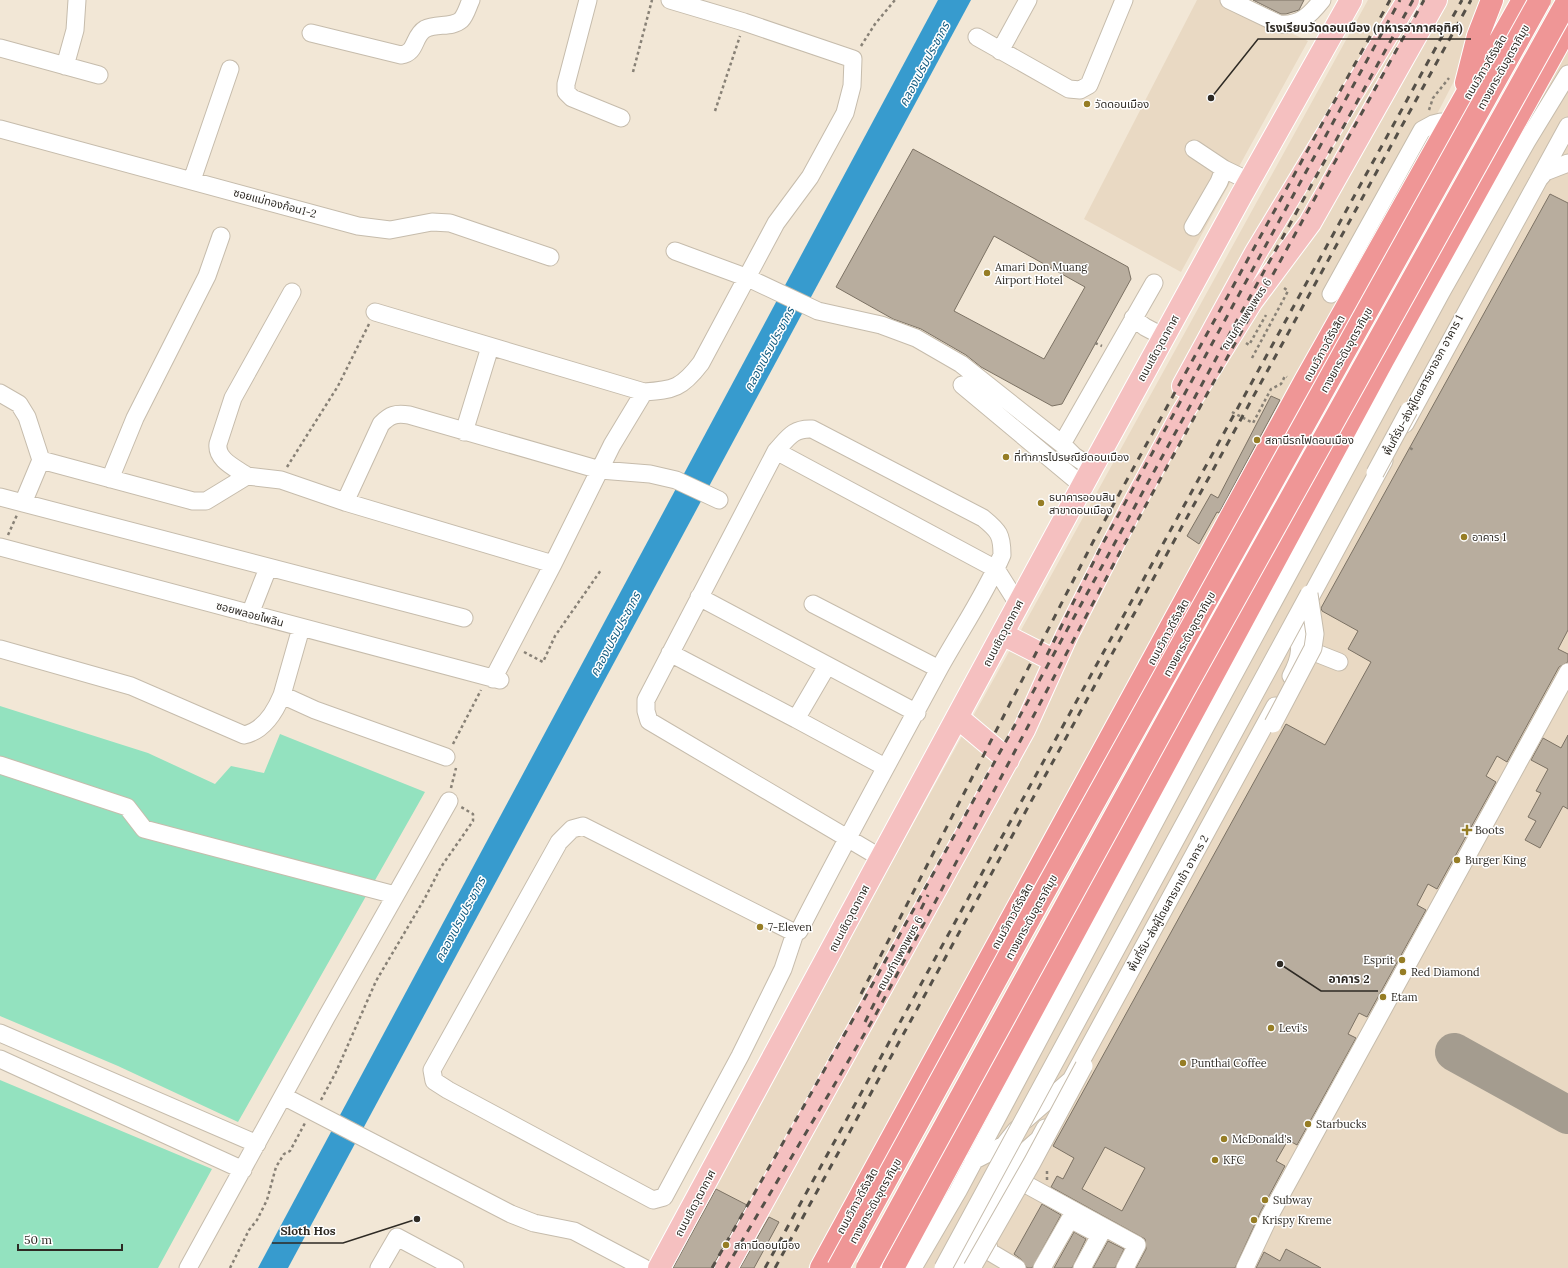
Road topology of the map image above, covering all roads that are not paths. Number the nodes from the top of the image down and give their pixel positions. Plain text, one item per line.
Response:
1 (77, 0) edge
2 (471, 0) edge
3 (588, 0) edge
4 (670, 0) edge
5 (1028, 0) edge
6 (1124, 0) edge
7 (1229, 0) edge
8 (1322, 0) edge
9 (1351, 0) edge
10 (1408, 0) edge
11 (1436, 0) edge
12 (1492, 0) edge
13 (1508, 0) edge
14 (1523, 0) edge
15 (1540, 0) edge
16 (1568, 0) edge
17 (1568, 26) edge
18 (310, 33) dead end
19 (977, 37) dead end
20 (0, 48) edge
21 (1000, 51) junction
22 (65, 66) junction
23 (230, 69) dead end
24 (1568, 74) edge
25 (99, 75) dead end
26 (1470, 88) junction
27 (1460, 108) junction
28 (620, 118) dead end
29 (1568, 118) edge
30 (1568, 126) edge
31 (1449, 128) junction
32 (0, 129) edge
33 (1194, 149) dead end
34 (1568, 163) edge
35 (1224, 169) junction
36 (1537, 178) junction
37 (192, 180) junction
38 (1249, 181) junction
39 (1193, 227) dead end
40 (221, 236) dead end
41 (675, 251) dead end
42 (550, 257) dead end
43 (748, 278) junction
44 (1154, 283) dead end
45 (292, 292) dead end
46 (1331, 294) dead end
47 (375, 312) road end
48 (1133, 318) junction
49 (1164, 337) junction
50 (490, 347) junction
51 (962, 385) dead end
52 (644, 392) junction
53 (0, 393) edge
54 (464, 432) junction
55 (1062, 444) junction
56 (776, 451) junction
57 (41, 460) junction
58 (600, 470) junction
59 (247, 476) junction
60 (1088, 477) junction
61 (110, 479) junction
62 (0, 497) edge
63 (713, 497) dead end
64 (345, 502) junction
65 (23, 503) junction
66 (1, 548) edge
67 (553, 564) junction
68 (268, 568) junction
69 (996, 569) junction
70 (1311, 593) junction
71 (699, 597) junction
72 (813, 604) dead end
73 (1018, 604) junction
74 (250, 614) junction
75 (464, 618) dead end
76 (301, 628) junction
77 (1297, 630) junction
78 (1004, 634) junction
79 (1067, 634) junction
80 (0, 649) edge
81 (670, 653) junction
82 (1054, 662) junction
83 (1298, 663) junction
84 (827, 666) junction
85 (939, 669) junction
86 (1568, 672) edge
87 (282, 695) junction
88 (917, 713) junction
89 (957, 717) junction
90 (796, 719) junction
91 (1268, 726) junction
92 (446, 757) road end
93 (1008, 760) junction
94 (0, 765) edge
95 (885, 767) junction
96 (449, 801) road end
97 (847, 837) junction
98 (881, 858) junction
99 (396, 895) junction
100 (795, 933) junction
101 (0, 1033) edge
102 (0, 1058) edge
103 (1072, 1079) junction
104 (283, 1096) junction
105 (1025, 1120) junction
106 (257, 1144) junction
107 (974, 1160) junction
108 (243, 1170) junction
109 (948, 1188) junction
110 (998, 1197) junction
111 (1100, 1235) junction
112 (987, 1242) junction
113 (1129, 1261) edge
114 (974, 1265) edge
115 (1009, 1267) edge
116 (188, 1268) edge
117 (379, 1268) edge
118 (455, 1268) edge
119 (644, 1268) edge
120 (659, 1268) edge
121 (726, 1268) edge
122 (821, 1268) edge
123 (838, 1268) edge
124 (867, 1268) edge
125 (893, 1268) edge
126 (913, 1268) edge
127 (943, 1268) edge
128 (956, 1268) edge
129 (1042, 1268) edge
130 (1082, 1268) edge
131 (1245, 1268) edge

1 - 22 street
2 - 18 street
3 - 28 street
4 - 43 street
5 - 21 street
6 - 21 street
7 - 8 street
9 - 38 main road, ถนนเชิดวุฒากาศ
10 - 79 main road, ถนนกำแพงเพชร 6
11 - 79 main road, ถนนกำแพงเพชร 6
12 - 27 highway
13 - 26 highway
14 - 26 highway, ถนนวิภาวดีรังสิต
15 - 123 highway, ทางยกระดับอุตราภิมุข, bridge
16 - 124 highway, ทางยกระดับอุตราภิมุข, bridge
17 - 109 highway
19 - 21 street
20 - 22 street
22 - 25 street
23 - 37 street
24 - 107 street
26 - 27 highway, ถนนวิภาวดีรังสิต
27 - 31 highway, ถนนวิภาวดีรังสิต
29 - 36 street
30 - 36 street
31 - 46 street
31 - 122 highway, ถนนวิภาวดีรังสิต
32 - 37 street, ซอยแม่ทองก้อน1-2
33 - 35 street
34 - 36 street
35 - 38 street
35 - 39 street
36 - 70 street, พื้นที่รับ-ส่งผู้โดยสารขาออก อาคาร 1, bridge
37 - 42 street, ซอยแม่ทองก้อน1-2
38 - 49 main road, ถนนเชิดวุฒากาศ
40 - 61 street
41 - 43 street
43 - 52 street
43 - 55 street
44 - 48 street
45 - 59 street
47 - 50 street
48 - 49 street
48 - 55 street
49 - 60 main road, ถนนเชิดวุฒากาศ
50 - 52 street
50 - 54 street
51 - 60 street
52 - 58 street
53 - 57 street
54 - 58 street
54 - 64 street
55 - 60 street
56 - 69 street
56 - 69 street
56 - 71 street
57 - 61 street
57 - 65 street
58 - 63 street
58 - 67 street
59 - 61 street
59 - 64 street
60 - 73 main road, ถนนเชิดวุฒากาศ
62 - 65 street
64 - 67 street
65 - 68 street
66 - 74 street, ซอยพลอยไพลิน
67 - 76 street, ซอยพลอยไพลิน
68 - 74 street
68 - 75 street
69 - 73 street
69 - 85 street
70 - 77 street
70 - 91 street, bridge
70 - 127 street, bridge
71 - 81 street
71 - 84 street
72 - 85 street
73 - 78 main road, ถนนเชิดวุฒากาศ
74 - 76 street, ซอยพลอยไพลิน
76 - 87 street
77 - 83 street
77 - 83 street
77 - 105 street
78 - 82 main road
78 - 89 main road, ถนนเชิดวุฒากาศ
79 - 82 main road, ถนนกำแพงเพชร 6
80 - 87 street
81 - 90 street
81 - 97 street
82 - 93 main road, ถนนกำแพงเพชร 6
83 - 91 street
84 - 88 street
84 - 90 street
85 - 88 street
86 - 131 street
87 - 92 street
88 - 95 street
89 - 93 main road
89 - 98 main road, ถนนเชิดวุฒากาศ
90 - 95 street
91 - 103 street, พื้นที่รับ-ส่งผู้โดยสารขาเข้า อาคาร 2
91 - 112 street, bridge
93 - 121 main road, ถนนกำแพงเพชร 6
94 - 99 street
95 - 97 street
96 - 99 street
97 - 98 street
97 - 100 street
98 - 120 main road, ถนนเชิดวุฒากาศ
99 - 104 street
100 - 100 street
101 - 106 street
102 - 108 street
103 - 105 street
103 - 110 street, พื้นที่รับ-ส่งผู้โดยสารขาเข้า อาคาร 2
104 - 106 street
104 - 119 street
105 - 107 street
106 - 108 street
107 - 109 street
108 - 116 street
109 - 110 street
109 - 125 highway
109 - 126 street
110 - 113 street
110 - 128 street, พื้นที่รับ-ส่งผู้โดยสารขาเข้า อาคาร 2
111 - 113 street
111 - 129 street
111 - 130 street
112 - 114 street, bridge
112 - 115 street
114 - 115 street
117 - 118 street

